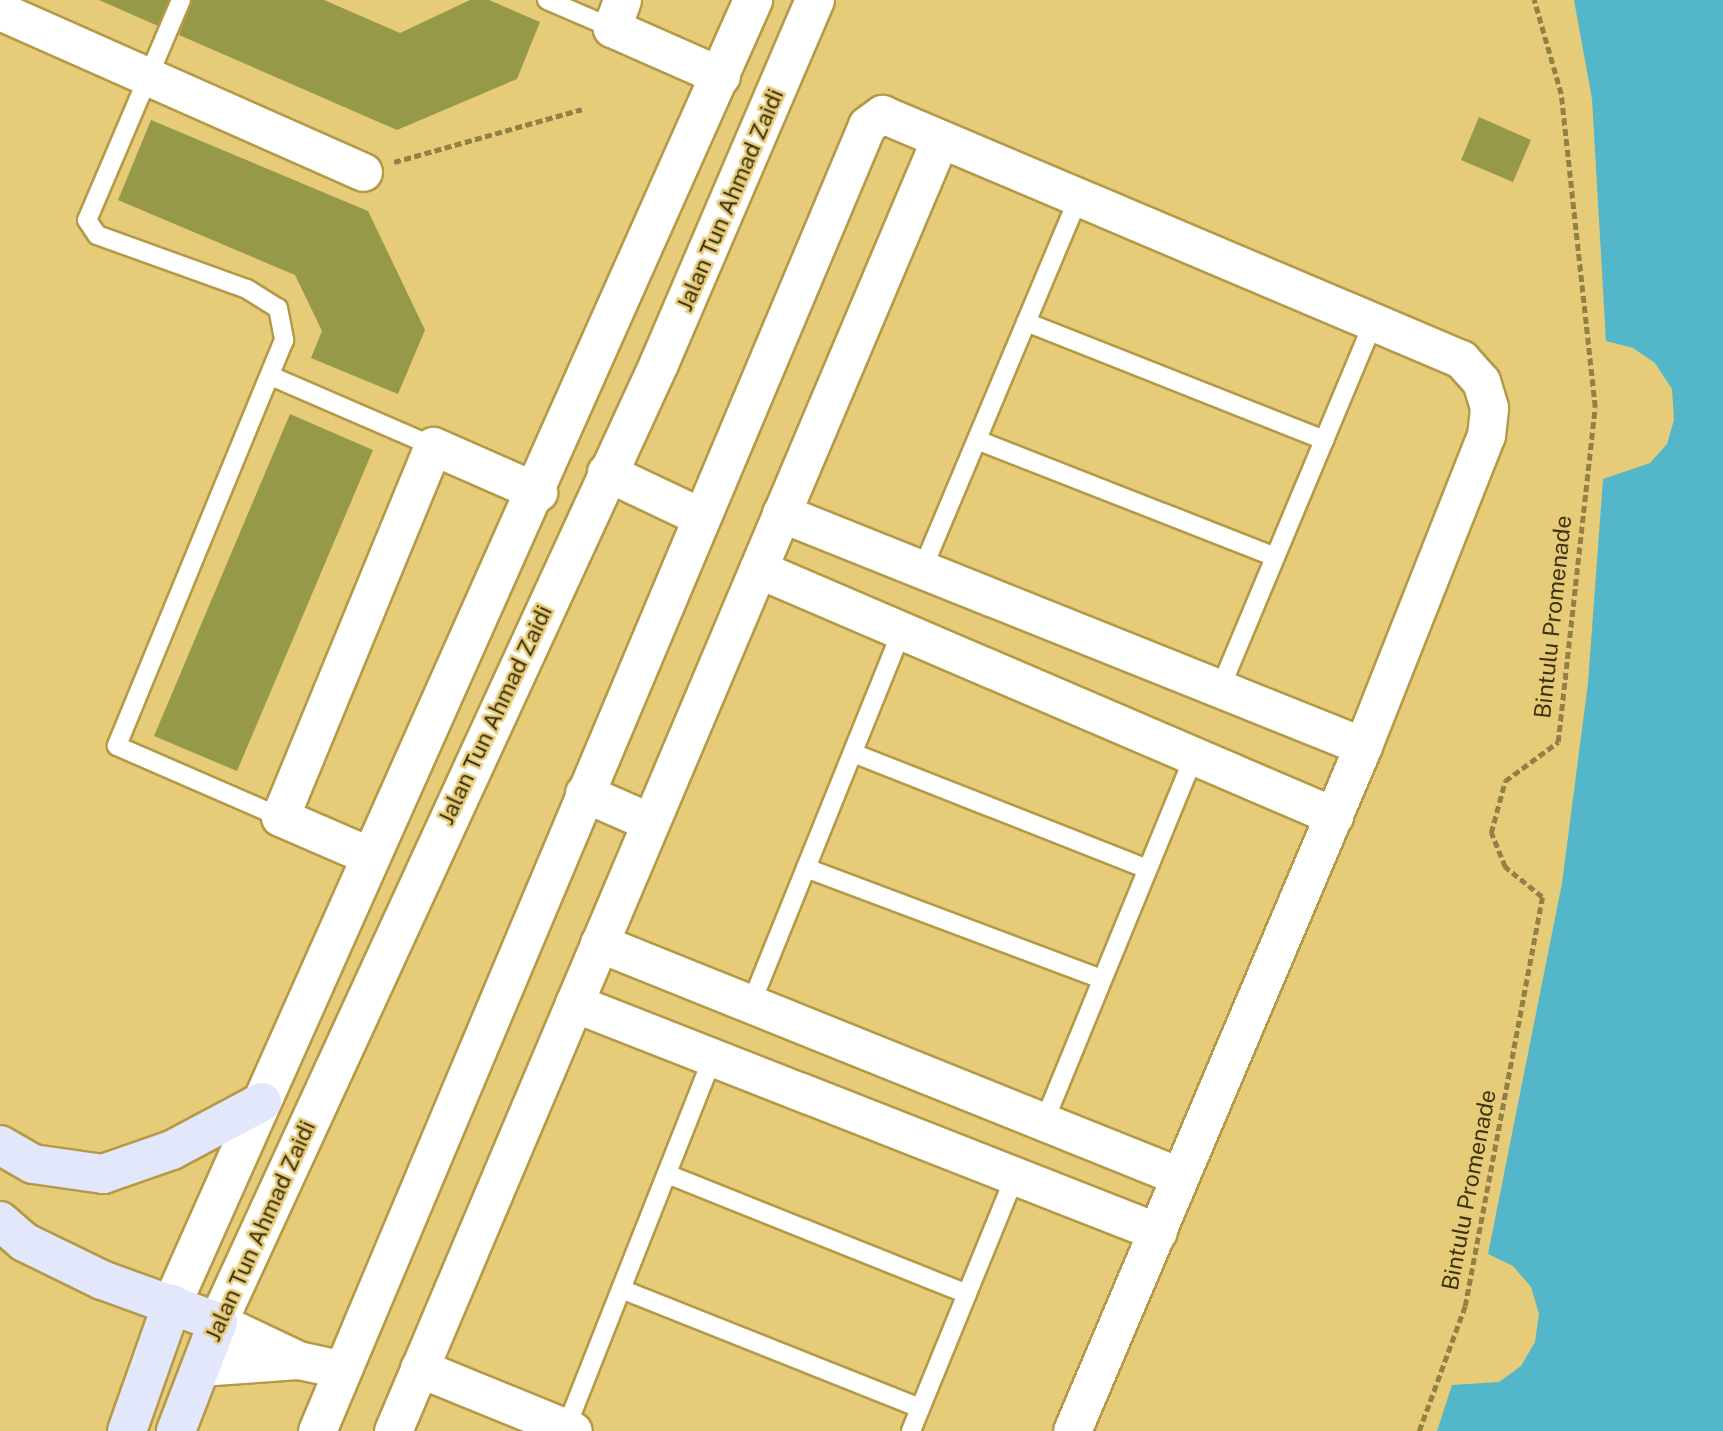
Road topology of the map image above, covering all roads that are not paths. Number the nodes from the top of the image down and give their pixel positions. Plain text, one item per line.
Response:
1 (181, 0) edge
2 (547, 0) edge
3 (753, 0) edge
4 (815, 0) edge
5 (4, 8) edge
6 (617, 14) edge
7 (721, 76) junction
8 (150, 77) junction
9 (940, 139) junction
10 (363, 172) road end
11 (1078, 198) junction
12 (1026, 322) junction
13 (1373, 323) junction
14 (271, 376) junction
15 (977, 440) junction
16 (1324, 440) junction
17 (433, 446) junction
18 (606, 472) junction
19 (538, 492) junction
20 (781, 513) junction
21 (701, 517) junction
22 (1275, 557) junction
23 (758, 569) junction
24 (922, 570) junction
25 (902, 631) junction
26 (1220, 689) junction
27 (1363, 746) junction
28 (853, 753) junction
29 (1194, 756) junction
30 (584, 793) junction
31 (1334, 816) junction
32 (280, 817) junction
33 (650, 822) junction
34 (370, 856) junction
35 (806, 868) junction
36 (1147, 869) junction
37 (599, 943) junction
38 (1102, 979) junction
39 (574, 1003) junction
40 (751, 1004) junction
41 (713, 1057) junction
42 (261, 1102) junction
43 (1044, 1122) junction
44 (0, 1145) edge
45 (667, 1174) junction
46 (1176, 1175) junction
47 (1016, 1176) junction
48 (0, 1221) edge
49 (1158, 1232) junction
50 (621, 1289) junction
51 (967, 1294) junction
52 (172, 1304) junction
53 (218, 1322) junction
54 (298, 1360) junction
55 (200, 1367) junction
56 (419, 1368) junction
57 (340, 1369) junction
58 (920, 1408) junction
59 (404, 1427) edge
60 (570, 1430) edge
61 (127, 1431) edge
62 (176, 1431) edge
63 (317, 1431) edge
64 (911, 1431) edge
65 (1072, 1431) edge

1 - 8 lane
2 - 6 lane
3 - 7 street
4 - 18 street, Jalan Tun Ahmad Zaidi
5 - 8 street
6 - 7 street
7 - 19 street
8 - 10 street
8 - 14 lane
9 - 11 street
9 - 20 street
9 - 21 street
11 - 12 lane
11 - 13 street
12 - 15 lane
12 - 16 lane
13 - 16 lane
13 - 27 street
14 - 17 lane
14 - 32 lane
15 - 22 lane
15 - 24 lane
16 - 22 lane
17 - 19 street
17 - 32 street
18 - 21 street
18 - 53 street, Jalan Tun Ahmad Zaidi
19 - 34 street
20 - 23 street
20 - 24 street
21 - 30 street
22 - 26 lane
23 - 25 street
23 - 33 street
24 - 26 street
25 - 28 lane
25 - 29 street
26 - 27 street
27 - 31 street
28 - 35 lane
28 - 36 lane
29 - 31 street
29 - 36 lane
30 - 33 street
30 - 57 street
31 - 46 street
32 - 34 street
33 - 37 street
34 - 42 street
35 - 38 lane
35 - 40 lane
36 - 38 lane
37 - 39 street
37 - 40 street
38 - 43 lane
39 - 41 street
39 - 56 street
40 - 43 street
41 - 45 lane
41 - 47 street
42 - 44 main road
42 - 52 street
43 - 46 street
45 - 50 lane
45 - 51 lane
46 - 49 street
47 - 49 street
47 - 51 lane
48 - 52 main road
49 - 65 street
50 - 58 lane
50 - 60 lane
51 - 58 lane
52 - 53 main road
52 - 61 main road
53 - 54 street
53 - 55 main road, Jalan Tun Ahmad Zaidi
54 - 55 street
54 - 57 street
55 - 62 main road, Jalan Tun Ahmad Zaidi
56 - 59 street
56 - 60 street
57 - 63 street
58 - 64 lane

